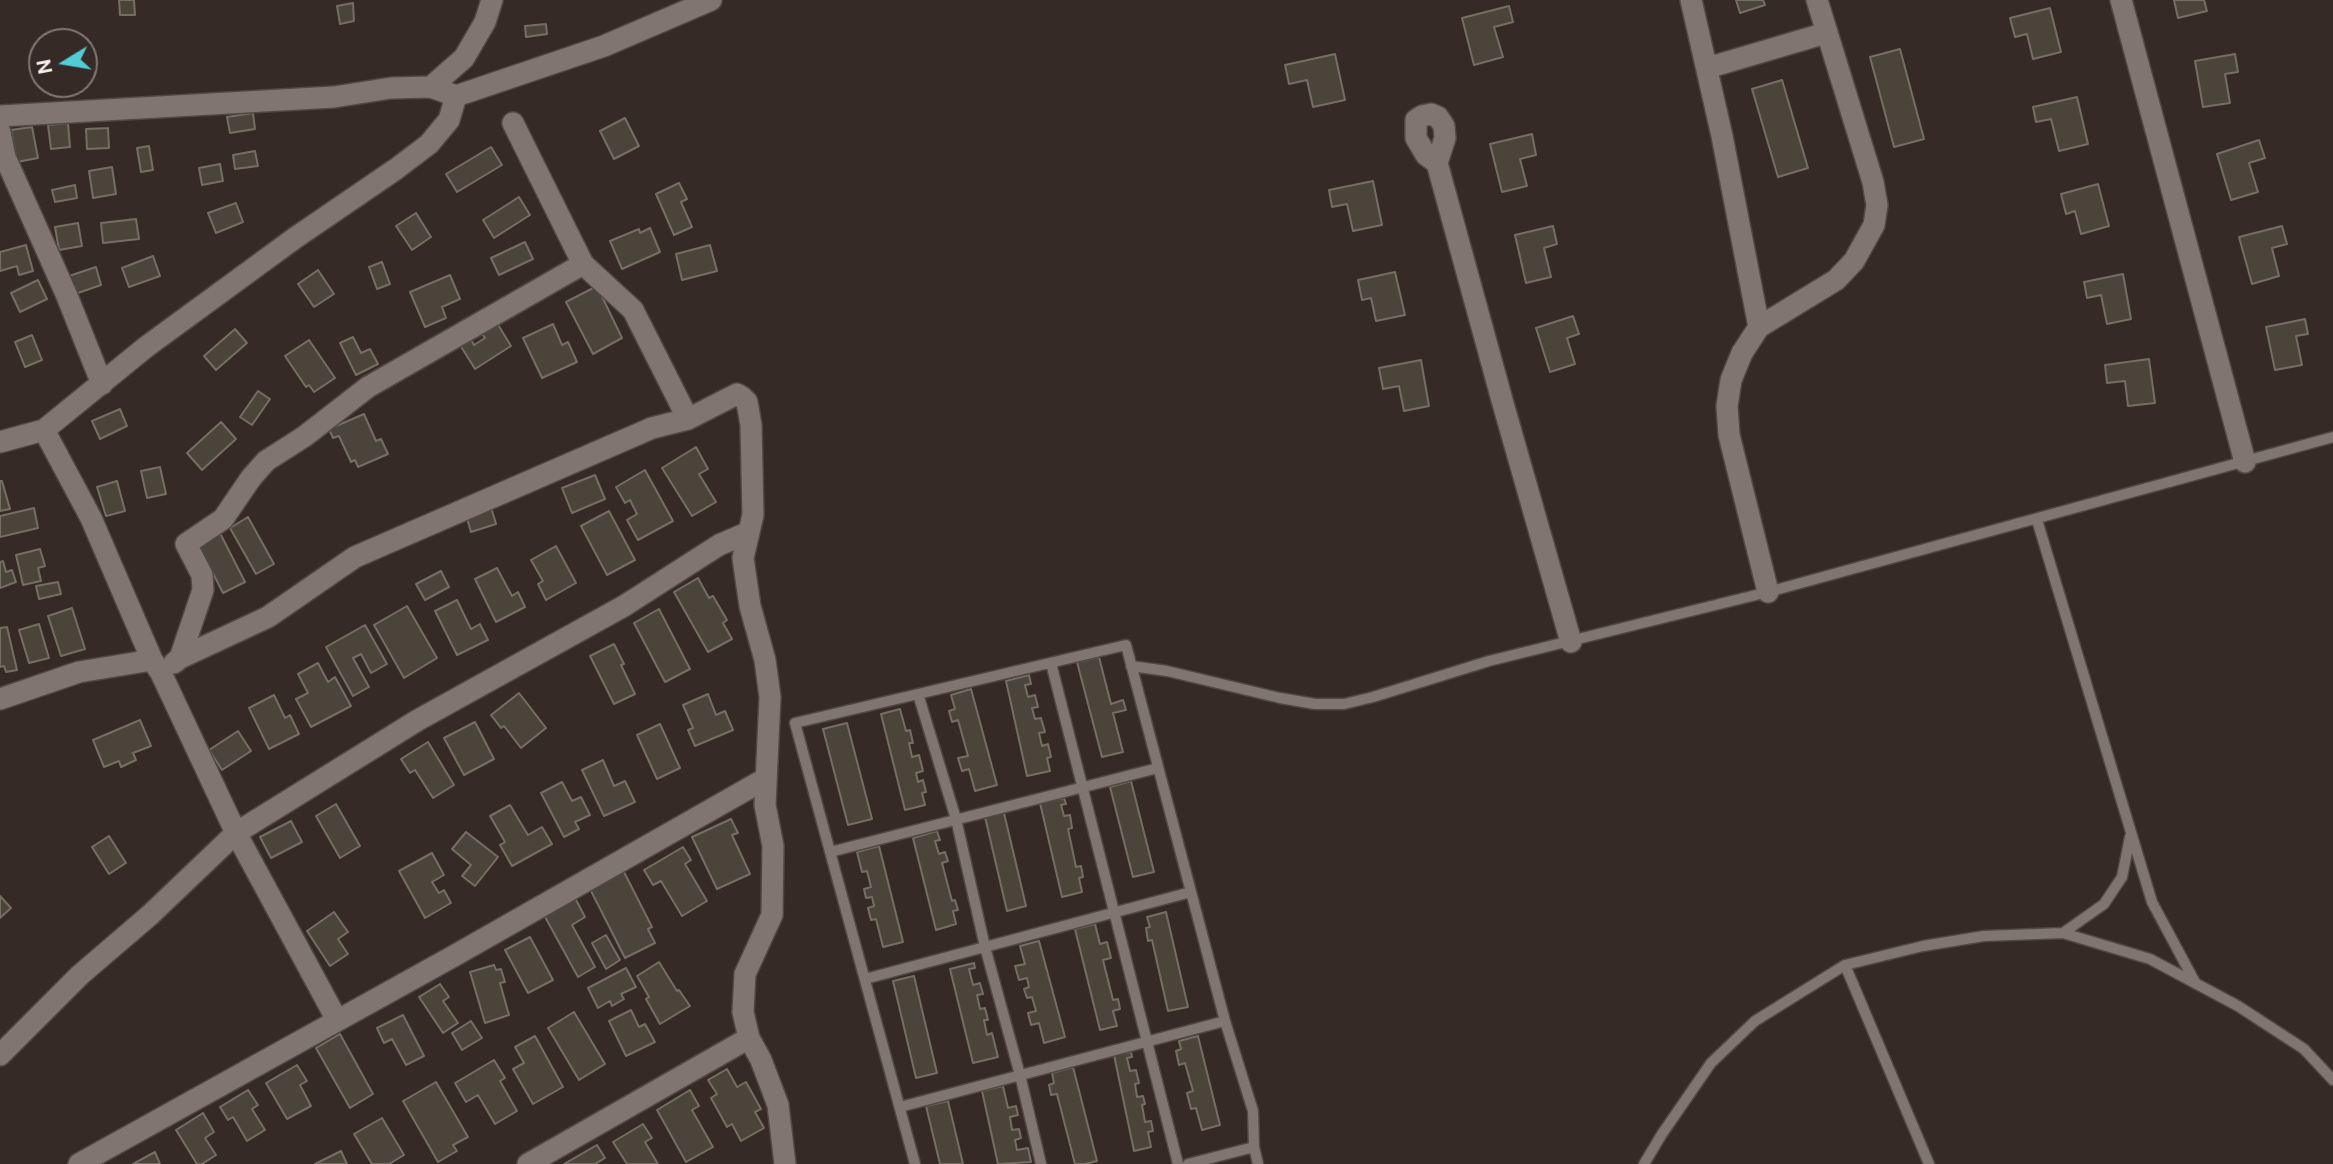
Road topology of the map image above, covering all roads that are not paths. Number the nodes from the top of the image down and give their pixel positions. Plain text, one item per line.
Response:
1 (492, 0) edge
2 (711, 0) edge
3 (1691, 0) edge
4 (1817, 0) edge
5 (2121, 0) edge
6 (1826, 33) junction
7 (1707, 68) junction
8 (430, 87) junction
9 (456, 96) junction
10 (1, 116) edge
11 (513, 123) dead end
12 (1437, 163) dead end
13 (583, 264) junction
14 (1759, 327) junction
15 (102, 384) junction
16 (688, 419) junction
17 (44, 430) junction
18 (2333, 437) edge
19 (0, 442) edge
20 (2245, 462) junction
21 (2037, 520) junction
22 (747, 533) junction
23 (1768, 592) junction
24 (1571, 642) junction
25 (180, 658) junction
26 (1051, 663) junction
27 (157, 666) junction
28 (1131, 666) junction
29 (918, 694) junction
30 (0, 699) edge
31 (1158, 768) junction
32 (765, 779) junction
33 (1082, 787) junction
34 (956, 820) junction
35 (236, 833) junction
36 (2131, 835) junction
37 (830, 852) junction
38 (1191, 892) junction
39 (1114, 912) junction
40 (2063, 933) junction
41 (985, 947) junction
42 (1845, 965) junction
43 (865, 979) junction
44 (2196, 984) junction
45 (337, 1020) junction
46 (1225, 1021) junction
47 (749, 1038) junction
48 (1146, 1042) junction
49 (0, 1055) edge
50 (1020, 1075) junction
51 (2333, 1080) edge
52 (900, 1107) junction
53 (1254, 1147) junction
54 (79, 1164) edge
55 (528, 1164) edge
56 (785, 1164) edge
57 (915, 1164) edge
58 (1041, 1164) edge
59 (1178, 1164) edge
60 (1188, 1164) edge
61 (1258, 1164) edge
62 (1644, 1164) edge
63 (1929, 1164) edge

1 - 8 street
2 - 9 street
3 - 7 street
4 - 6 street
5 - 20 street
6 - 7 street
6 - 14 street
7 - 14 street
8 - 9 street
8 - 10 street
9 - 15 street
10 - 15 street
11 - 13 street
12 - 24 street
13 - 16 street
13 - 25 street
14 - 23 street
15 - 17 street
16 - 22 street
16 - 25 street
17 - 19 street
17 - 27 street
18 - 20 lane
20 - 21 lane
21 - 23 lane
21 - 36 lane
22 - 32 street
22 - 35 street
23 - 24 lane
24 - 28 lane
25 - 27 street
26 - 28 lane
26 - 29 lane
26 - 33 lane
27 - 30 street
27 - 35 street
28 - 31 lane
29 - 34 lane
29 - 37 lane
31 - 33 lane
31 - 38 lane
32 - 45 street
32 - 47 street
33 - 34 lane
33 - 39 lane
34 - 37 lane
34 - 41 lane
35 - 45 street
35 - 49 street
36 - 40 lane
36 - 44 lane
37 - 43 lane
38 - 39 lane
38 - 46 lane
39 - 41 lane
39 - 48 lane
40 - 42 lane
40 - 44 lane
41 - 43 lane
41 - 50 lane
42 - 62 lane
42 - 63 lane
43 - 52 lane
44 - 51 lane
45 - 54 street
46 - 48 lane
46 - 53 lane
47 - 55 street
47 - 56 street
48 - 50 lane
48 - 59 lane
50 - 52 lane
50 - 58 lane
52 - 57 lane
53 - 60 lane
53 - 61 lane

